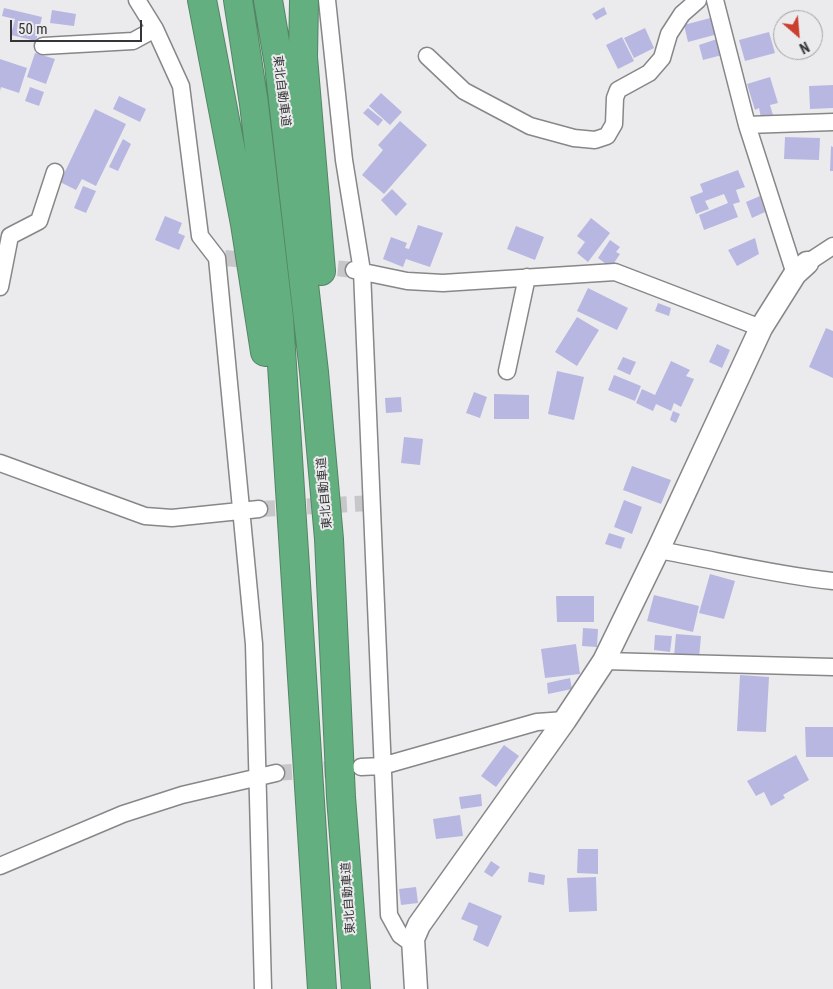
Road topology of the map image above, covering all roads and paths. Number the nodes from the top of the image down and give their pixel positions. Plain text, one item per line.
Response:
1 (137, 0) edge
2 (202, 0) edge
3 (238, 0) edge
4 (268, 0) edge
5 (304, 0) edge
6 (327, 0) edge
7 (698, 0) edge
8 (716, 0) edge
9 (155, 29) junction
10 (43, 46) dead end
11 (427, 56) dead end
12 (833, 122) edge
13 (747, 125) junction
14 (55, 172) dead end
15 (833, 246) edge
16 (801, 268) junction
17 (358, 270) junction
18 (527, 277) junction
19 (0, 287) edge
20 (761, 328) junction
21 (507, 371) dead end
22 (0, 463) edge
23 (260, 509) tunnel mouth
24 (242, 512) junction
25 (329, 539) junction
26 (658, 550) junction
27 (296, 579) junction
28 (833, 581) edge
29 (604, 661) junction
30 (833, 667) edge
31 (565, 720) junction
32 (382, 766) junction
33 (361, 767) tunnel mouth
34 (276, 773) tunnel mouth
35 (259, 776) junction
36 (0, 866) edge
37 (414, 945) junction
38 (263, 989) edge
39 (322, 989) edge
40 (356, 989) edge
41 (416, 989) edge

1 - 9 street
2 - 27 highway
3 - 27 highway
4 - 25 highway, 東北自動車道
5 - 25 highway
6 - 17 street
7 - 11 street
8 - 13 street
9 - 10 street
9 - 24 street
12 - 13 street
13 - 16 street
14 - 19 street
15 - 16 street
16 - 20 street
17 - 18 street
17 - 32 street
18 - 20 street
18 - 21 street
20 - 26 street
22 - 24 street
23 - 24 street
24 - 35 street
25 - 40 highway, 東北自動車道
26 - 28 street
26 - 29 street
27 - 39 highway
29 - 30 street
29 - 31 street
31 - 32 street
31 - 37 street
32 - 33 street
32 - 37 street
34 - 35 street
35 - 36 street
35 - 38 street
37 - 41 street

